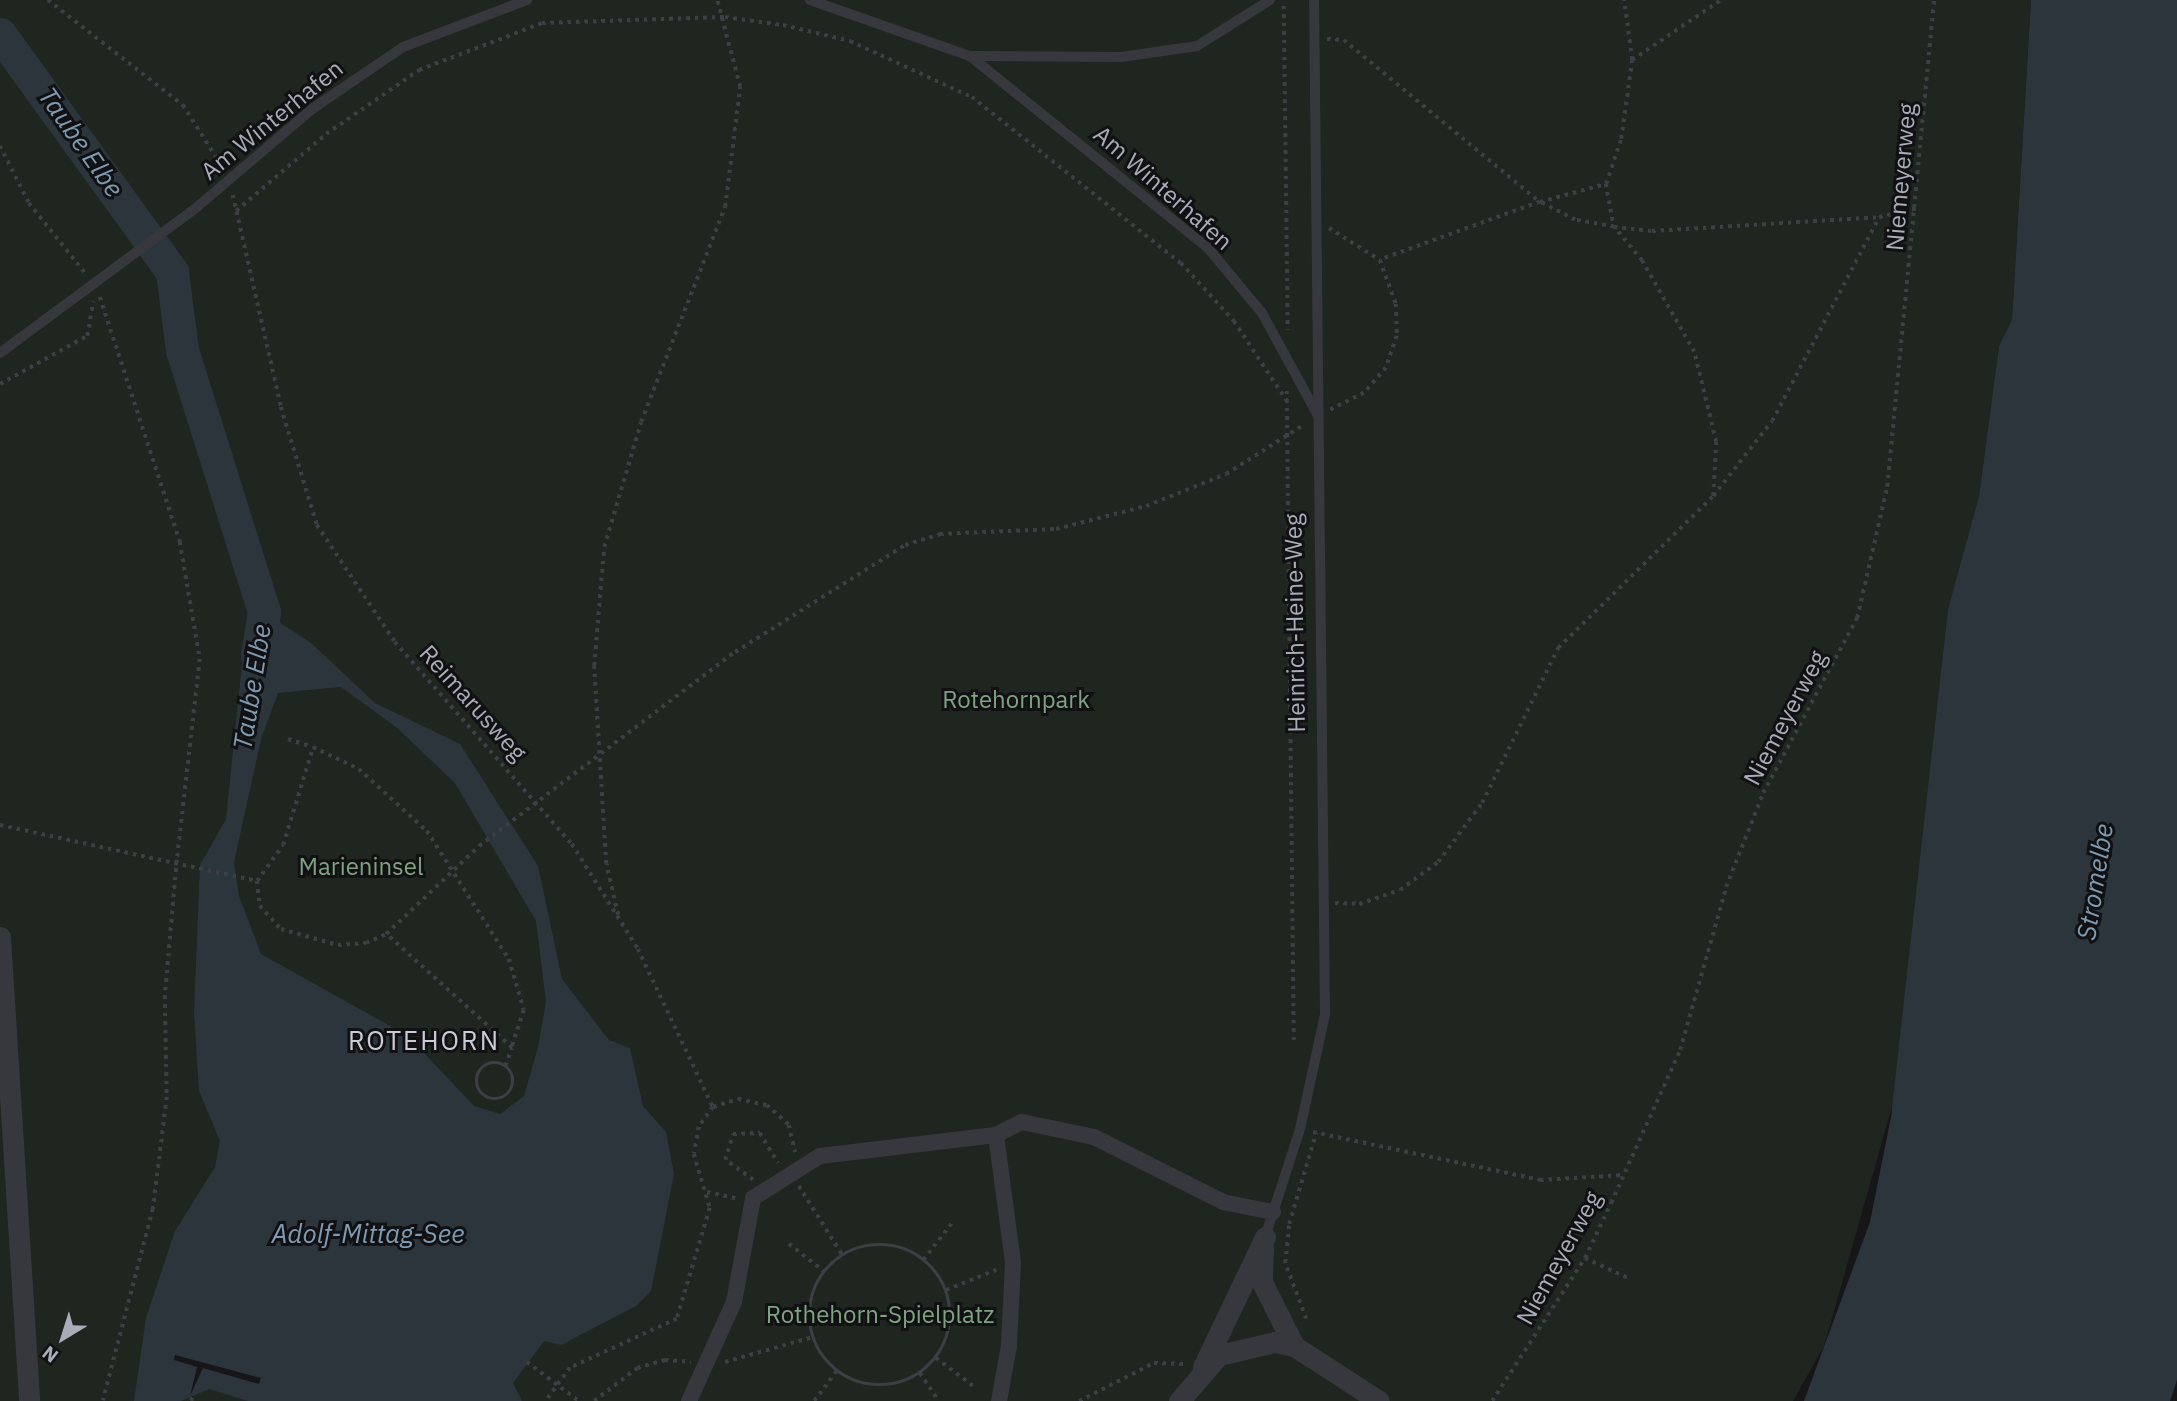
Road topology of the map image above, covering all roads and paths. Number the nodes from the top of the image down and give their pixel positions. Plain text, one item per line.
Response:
1 (48, 0) edge
2 (527, 0) edge
3 (717, 0) edge
4 (810, 0) edge
5 (1270, 0) edge
6 (1284, 0) edge
7 (1314, 0) edge
8 (1624, 0) edge
9 (1721, 0) edge
10 (1934, 0) edge
11 (725, 17) junction
12 (1313, 38) junction
13 (970, 56) junction
14 (1632, 60) junction
15 (0, 146) edge
16 (230, 180) junction
17 (1605, 184) junction
18 (1540, 202) junction
19 (1918, 208) junction
20 (236, 211) junction
21 (1879, 216) junction
22 (1317, 225) junction
23 (1614, 227) junction
24 (1380, 260) junction
25 (96, 285) junction
26 (0, 353) edge
27 (1288, 359) junction
28 (0, 384) edge
29 (1287, 401) junction
30 (1318, 417) junction
31 (1286, 436) junction
32 (1713, 496) junction
33 (288, 738) dead end
34 (313, 747) junction
35 (598, 754) junction
36 (539, 802) junction
37 (0, 825) edge
38 (177, 860) junction
39 (453, 867) junction
40 (257, 881) junction
41 (1326, 903) junction
42 (619, 920) junction
43 (386, 934) junction
44 (0, 937) edge
45 (1294, 1040) dead end
46 (512, 1048) junction
47 (505, 1066) junction
48 (713, 1107) junction
49 (996, 1135) junction
50 (770, 1158) dead end
51 (789, 1170) junction
52 (1624, 1175) junction
53 (751, 1176) dead end
54 (707, 1192) junction
55 (726, 1196) dead end
56 (1273, 1212) junction
57 (951, 1224) dead end
58 (1265, 1237) junction
59 (789, 1244) dead end
60 (843, 1256) junction
61 (1585, 1258) junction
62 (923, 1260) junction
63 (1013, 1263) junction
64 (825, 1272) junction
65 (1628, 1278) dead end
66 (946, 1290) junction
67 (1306, 1319) dead end
68 (813, 1336) junction
69 (1294, 1346) junction
70 (936, 1358) junction
71 (1178, 1359) dead end
72 (529, 1363) dead end
73 (707, 1367) junction
74 (1202, 1369) junction
75 (837, 1371) junction
76 (920, 1373) junction
77 (558, 1385) junction
78 (976, 1388) dead end
79 (29, 1401) edge
80 (103, 1401) edge
81 (546, 1401) edge
82 (579, 1401) edge
83 (594, 1401) edge
84 (689, 1401) edge
85 (814, 1401) edge
86 (939, 1401) edge
87 (999, 1401) edge
88 (1079, 1401) edge
89 (1179, 1401) edge
90 (1379, 1401) edge
91 (1492, 1401) edge

1 - 16 path, Reimarusweg
2 - 16 lane, Am Winterhafen
3 - 11 path
4 - 13 lane, Am Winterhafen
5 - 13 lane, Am Winterhafen
6 - 27 path, Heinrich-Heine-Weg
7 - 12 lane, Heinrich-Heine-Weg
8 - 14 path
9 - 14 path
10 - 19 path, Niemeyerweg
11 - 20 path
11 - 29 path
11 - 35 path
12 - 18 path
12 - 22 lane, Heinrich-Heine-Weg
13 - 27 lane, Am Winterhafen
14 - 17 path
15 - 25 path
16 - 20 path, Reimarusweg
16 - 25 lane, Am Winterhafen
17 - 18 path
17 - 23 path
18 - 23 path
18 - 24 path
19 - 21 path
19 - 52 path, Niemeyerweg
20 - 36 path, Reimarusweg
21 - 23 path
21 - 32 path
22 - 24 path
22 - 30 lane, Heinrich-Heine-Weg
23 - 32 path
24 - 30 path
25 - 26 lane
25 - 28 path
25 - 38 path
27 - 29 path, Heinrich-Heine-Weg
27 - 30 lane, Am Winterhafen
29 - 31 path, Heinrich-Heine-Weg
30 - 31 path
30 - 41 lane, Heinrich-Heine-Weg
31 - 35 path
31 - 45 path, Heinrich-Heine-Weg
32 - 41 path
33 - 34 path
34 - 39 path
34 - 40 path
35 - 36 path
35 - 42 path
36 - 39 path
36 - 42 path, Reimarusweg
37 - 38 path
38 - 40 path
38 - 80 path
39 - 43 path
39 - 46 path
40 - 43 path
41 - 56 lane, Heinrich-Heine-Weg
42 - 48 path, Reimarusweg
43 - 46 path
44 - 79 street
46 - 47 path
47 - 47 path
48 - 51 path
48 - 54 path
49 - 51 street
49 - 56 street
49 - 63 street
50 - 53 path
51 - 60 path
51 - 73 street
52 - 61 path, Niemeyerweg
52 - 67 path
54 - 55 path
54 - 77 path
56 - 58 lane, Heinrich-Heine-Weg
57 - 62 path
58 - 69 street, Heinrich-Heine-Weg
58 - 74 street, Heinrich-Heine-Weg
59 - 64 path
60 - 62 path
60 - 64 path
61 - 65 path
61 - 91 path, Niemeyerweg
62 - 66 path
63 - 66 path
63 - 87 street
64 - 68 path
66 - 70 path
68 - 73 path
68 - 75 path
69 - 74 street
69 - 90 street
70 - 76 path
70 - 78 path
71 - 88 path
72 - 77 path
73 - 83 path
73 - 84 street
74 - 89 street
75 - 76 path
75 - 85 path
76 - 86 path
77 - 81 path
77 - 82 path

